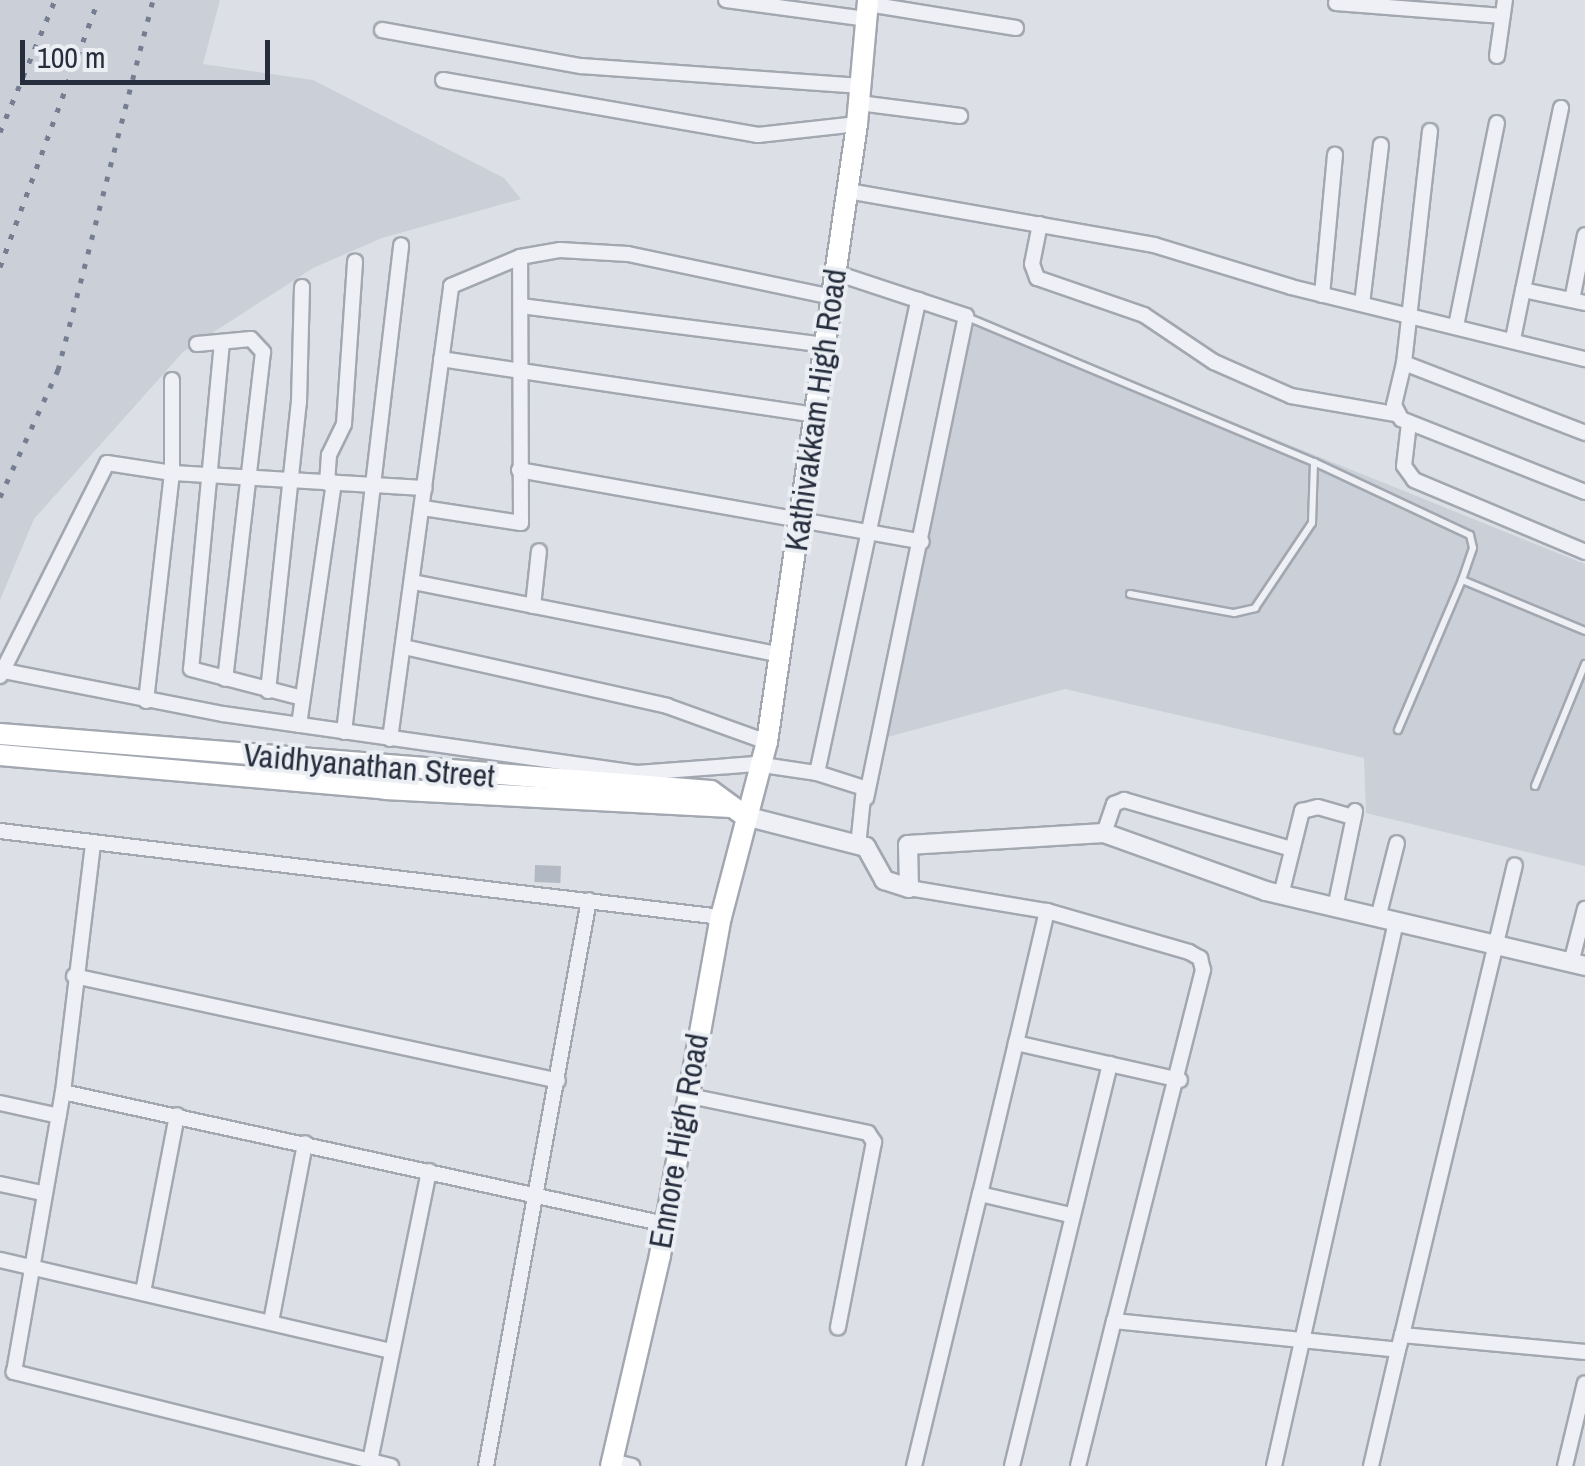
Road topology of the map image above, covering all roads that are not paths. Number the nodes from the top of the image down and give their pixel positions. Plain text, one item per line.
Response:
1 (726, 0) edge
2 (1336, 3) dead end
3 (867, 8) edge
4 (1504, 8) edge
5 (1016, 28) dead end
6 (382, 30) dead end
7 (1497, 56) dead end
8 (444, 80) dead end
9 (859, 104) junction
10 (1560, 108) dead end
11 (960, 116) dead end
12 (1497, 123) dead end
13 (1430, 131) dead end
14 (1381, 145) dead end
15 (1336, 155) dead end
16 (848, 191) junction
17 (1040, 224) junction
18 (1585, 235) edge
19 (401, 246) dead end
20 (520, 257) junction
21 (355, 261) dead end
22 (836, 273) junction
23 (302, 287) dead end
24 (1523, 290) junction
25 (1322, 295) junction
26 (832, 297) junction
27 (918, 300) junction
28 (1578, 302) edge
29 (1362, 304) junction
30 (521, 306) junction
31 (1406, 314) junction
32 (966, 316) junction
33 (1456, 326) junction
34 (1512, 339) junction
35 (222, 342) junction
36 (197, 344) dead end
37 (826, 345) junction
38 (441, 358) junction
39 (1585, 359) edge
40 (1404, 363) junction
41 (521, 369) junction
42 (172, 380) dead end
43 (1395, 414) junction
44 (815, 415) junction
45 (1408, 422) junction
46 (1585, 432) edge
47 (1314, 462) junction
48 (519, 470) junction
49 (172, 473) junction
50 (208, 476) junction
51 (250, 478) junction
52 (292, 480) junction
53 (331, 483) junction
54 (374, 485) junction
55 (425, 488) junction
56 (1585, 492) edge
57 (423, 508) junction
58 (800, 519) junction
59 (867, 531) junction
60 (922, 542) junction
61 (539, 551) dead end
62 (1585, 552) edge
63 (1462, 580) junction
64 (414, 582) junction
65 (1130, 594) dead end
66 (532, 606) junction
67 (1585, 631) edge
68 (404, 648) junction
69 (780, 655) junction
70 (1585, 664) edge
71 (2, 673) edge
72 (225, 679) junction
73 (268, 691) junction
74 (302, 698) junction
75 (146, 701) junction
76 (298, 725) junction
77 (1398, 730) dead end
78 (344, 732) junction
79 (0, 734) edge
80 (390, 738) junction
81 (767, 742) junction
82 (0, 756) edge
83 (756, 764) junction
84 (818, 773) junction
85 (1534, 786) dead end
86 (866, 798) junction
87 (738, 812) junction
88 (0, 831) edge
89 (1104, 833) junction
90 (92, 842) junction
91 (1397, 843) dead end
92 (858, 846) junction
93 (1292, 849) junction
94 (1515, 864) dead end
95 (909, 888) junction
96 (1280, 895) junction
97 (589, 900) junction
98 (1336, 908) junction
99 (1585, 909) edge
100 (1048, 911) junction
101 (721, 917) junction
102 (1387, 920) junction
103 (1496, 946) junction
104 (1578, 964) edge
105 (74, 976) junction
106 (1016, 1043) junction
107 (1110, 1064) junction
108 (558, 1080) junction
109 (1180, 1080) junction
110 (63, 1092) junction
111 (685, 1095) junction
112 (0, 1103) edge
113 (177, 1115) junction
114 (59, 1116) junction
115 (305, 1143) junction
116 (429, 1170) junction
117 (0, 1184) edge
118 (42, 1193) junction
119 (980, 1194) junction
120 (539, 1195) junction
121 (1070, 1216) junction
122 (665, 1224) junction
123 (0, 1260) edge
124 (33, 1266) junction
125 (143, 1292) junction
126 (1114, 1321) junction
127 (271, 1322) junction
128 (838, 1328) dead end
129 (1303, 1340) junction
130 (1400, 1343) junction
131 (392, 1351) junction
132 (1585, 1352) edge
133 (7, 1371) edge
134 (1585, 1383) edge
135 (369, 1464) edge
136 (618, 1464) edge
137 (391, 1466) edge
138 (486, 1466) edge
139 (914, 1466) edge
140 (1012, 1466) edge
141 (1078, 1466) edge
142 (1274, 1466) edge
143 (1371, 1466) edge
144 (1565, 1466) edge

1 - 3 street
2 - 4 street
3 - 5 street
3 - 9 main road, Kathivakkam High Road
4 - 7 street
6 - 9 street
8 - 9 street
9 - 11 street
9 - 16 main road, Kathivakkam High Road
10 - 24 street
12 - 33 street
13 - 31 street
14 - 29 street
15 - 25 street
16 - 17 street
16 - 22 main road, Kathivakkam High Road
17 - 25 street
17 - 43 street
18 - 28 street
19 - 54 street
20 - 26 street
20 - 30 street
20 - 38 street
21 - 53 street
22 - 26 main road, Kathivakkam High Road
22 - 27 street
23 - 52 street
24 - 28 street
24 - 34 street
25 - 29 street
26 - 37 main road, Kathivakkam High Road
27 - 32 street
27 - 59 street
29 - 31 street
30 - 37 street
30 - 41 street
31 - 33 street
31 - 40 street
32 - 47 lane
32 - 60 street
33 - 34 street
34 - 39 street
35 - 36 street
35 - 50 street
35 - 51 street
37 - 44 main road, Kathivakkam High Road
38 - 41 street
38 - 55 street
40 - 43 street
40 - 46 street
41 - 44 street
41 - 48 street
42 - 49 street
43 - 45 street
44 - 58 main road, Kathivakkam High Road
45 - 56 street
45 - 62 street
47 - 63 lane
47 - 65 lane
48 - 57 street
48 - 58 street
49 - 50 street
49 - 71 street
49 - 75 street
50 - 51 street
50 - 72 street
51 - 52 street
51 - 72 street
52 - 53 street
52 - 73 street
53 - 54 street
53 - 74 street
54 - 55 street
54 - 78 street
55 - 57 street
57 - 64 street
58 - 59 street
58 - 69 main road, Kathivakkam High Road
59 - 60 street
59 - 84 street
60 - 86 street
61 - 66 street
63 - 67 lane
63 - 77 lane
64 - 66 street
64 - 68 street
66 - 69 street
68 - 80 street
68 - 81 street
69 - 81 main road, Kathivakkam High Road
70 - 85 lane
71 - 75 street
72 - 73 street
73 - 74 street
74 - 76 street
75 - 76 street
76 - 78 street
78 - 80 street
79 - 87 main road, Vaidhyanathan Street
80 - 83 street
81 - 83 main road, Kathivakkam High Road
82 - 87 main road, Vaidhyanathan Street
83 - 84 street
83 - 87 main road, Kathivakkam High Road
84 - 86 street
86 - 92 street
87 - 92 street
87 - 101 main road, Ennore High Road
88 - 90 street
89 - 93 street
89 - 95 street
89 - 96 street
90 - 97 street
90 - 105 street
91 - 102 street
92 - 95 street
93 - 96 street
93 - 98 street
94 - 103 street
95 - 100 street
96 - 98 street
97 - 101 street
97 - 108 street
98 - 102 street
99 - 104 street
100 - 106 street
100 - 109 street
101 - 111 main road, Ennore High Road
102 - 103 street
102 - 129 street
103 - 104 street
103 - 130 street
105 - 108 street
105 - 110 street
106 - 107 street
106 - 119 street
107 - 109 street
107 - 121 street
108 - 120 street
109 - 126 street
110 - 113 street
110 - 114 street
111 - 122 main road, Ennore High Road
111 - 128 street
112 - 114 street
113 - 115 street
113 - 125 street
114 - 118 street
115 - 116 street
115 - 127 street
116 - 120 street
116 - 131 street
117 - 118 street
118 - 124 street
119 - 121 street
119 - 139 street
120 - 122 street
120 - 138 street
121 - 140 street
122 - 136 main road, Ennore High Road
123 - 124 street
124 - 125 street
124 - 133 street
125 - 127 street
126 - 129 street
126 - 141 street
127 - 131 street
129 - 130 street
129 - 142 street
130 - 132 street
130 - 143 street
131 - 135 street
133 - 135 street
134 - 144 street
135 - 137 street

